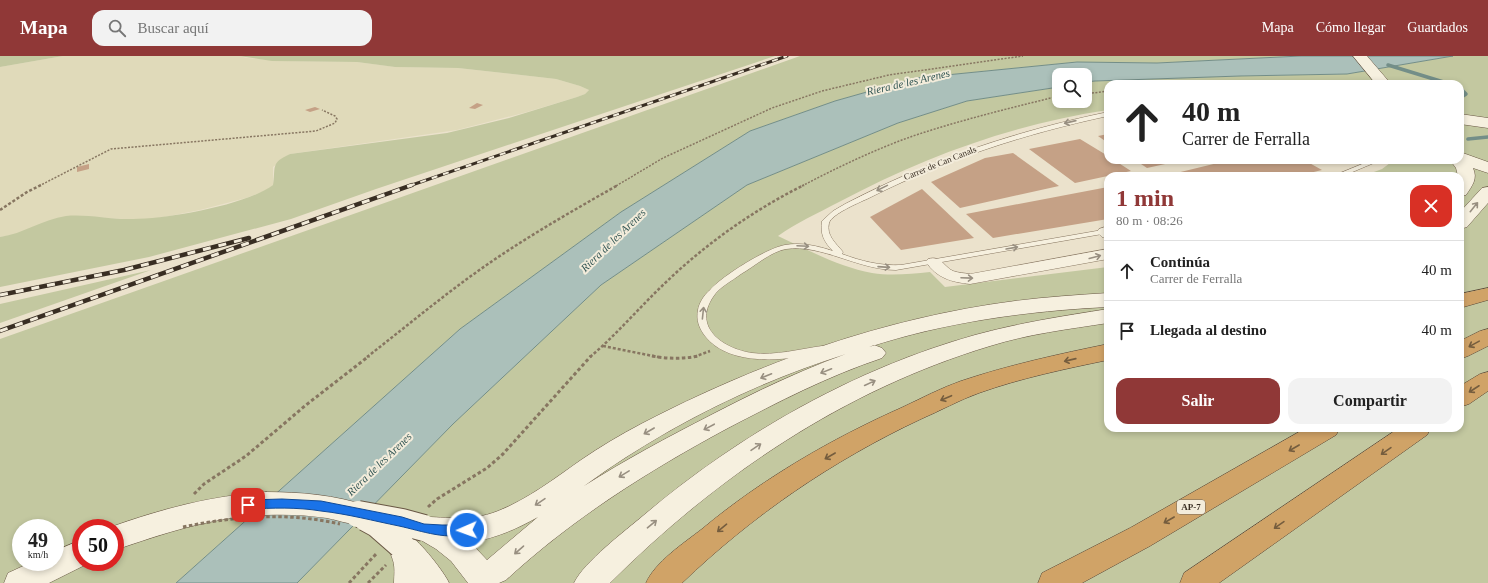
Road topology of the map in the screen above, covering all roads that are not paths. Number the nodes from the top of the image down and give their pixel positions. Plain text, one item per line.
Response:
1 (1360, 56) edge
2 (1381, 80) edge
3 (1104, 115) edge
4 (1464, 120) edge
5 (1482, 122) edge
6 (1464, 159) edge
7 (1368, 164) edge
8 (1462, 164) edge
9 (1488, 168) edge
10 (1347, 172) edge
11 (1464, 185) edge
12 (1488, 192) edge
13 (1464, 219) edge
14 (1104, 233) edge
15 (1104, 255) edge
16 (847, 258) junction
17 (934, 262) junction
18 (1488, 294) edge
19 (1464, 300) edge
20 (1104, 301) edge
21 (1104, 302) edge
22 (1104, 317) edge
23 (1488, 336) edge
24 (856, 344) junction
25 (1464, 350) edge
26 (1104, 353) edge
27 (1488, 380) edge
28 (1464, 395) edge
29 (1320, 432) edge
30 (1412, 432) edge
31 (124, 535) edge
32 (404, 541) junction
33 (622, 549) junction
34 (72, 557) edge
35 (72, 558) edge
36 (490, 577) edge
37 (19, 583) edge
38 (31, 583) edge
39 (409, 583) edge
40 (434, 583) edge
41 (573, 583) edge
42 (589, 583) edge
43 (661, 583) edge
44 (1053, 583) edge
45 (1195, 583) edge

1 - 2 main road
3 -> 16 lane, Carrer de Can Canals
4 - 5 main road
6 - 9 main road
7 - 10 lane
8 - 11 main road
13 -> 12 main road
17 -> 14 lane, Carrer de Can Canals
17 -> 15 street
16 -> 17 lane, Carrer de Can Canals
24 -> 16 lane, Carrer de Can Canals
18 - 19 highway
20 - 24 main road
21 -> 36 main road
33 -> 22 main road
23 -> 25 highway
24 -> 32 main road
26 -> 43 highway
27 -> 28 highway
29 -> 44 highway, AP-7
30 -> 45 highway
31 - 32 main road, bridge
32 - 36 main road
32 - 39 main road
32 - 40 main road
33 - 41 main road
33 - 42 main road
34 - 37 main road
35 - 38 main road

